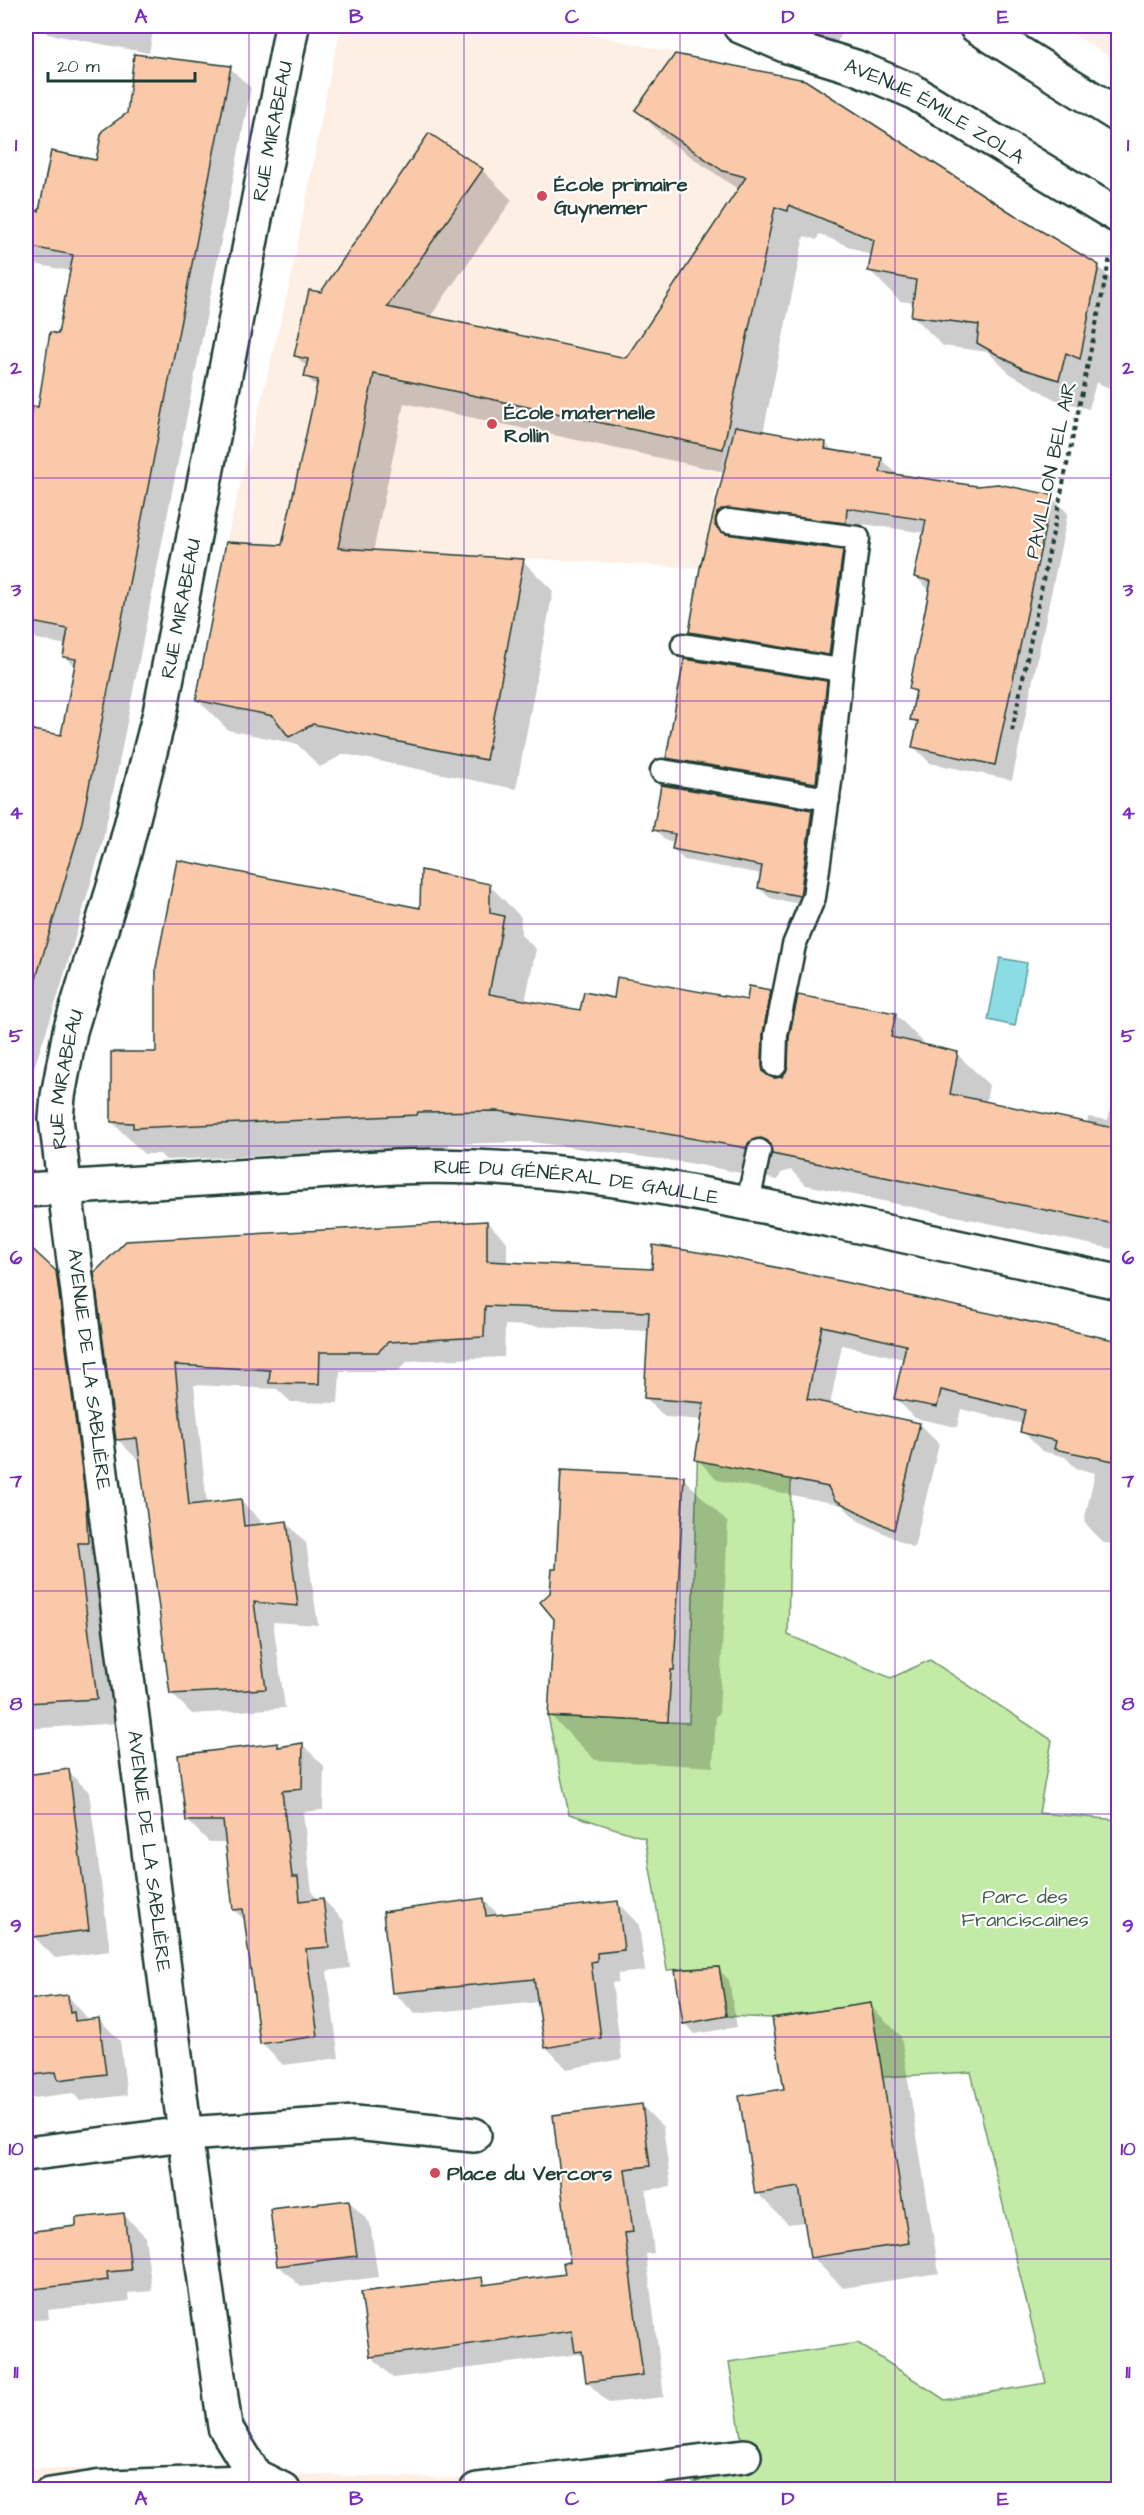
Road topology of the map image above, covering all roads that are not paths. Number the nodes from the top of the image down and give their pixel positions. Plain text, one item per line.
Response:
1 (292, 26) edge
2 (740, 26) edge
3 (976, 26) edge
4 (1119, 116) edge
5 (1118, 216) edge
6 (728, 521) dead end
7 (683, 645) dead end
8 (841, 670) junction
9 (662, 771) dead end
10 (828, 800) junction
11 (775, 1065) dead end
12 (759, 1151) dead end
13 (67, 1187) junction
14 (26, 1190) edge
15 (748, 1202) junction
16 (1119, 1282) edge
17 (185, 2134) junction
18 (474, 2135) dead end
19 (26, 2154) edge
20 (744, 2456) dead end
21 (269, 2483) edge
22 (47, 2490) edge
23 (477, 2490) edge

1 - 13 street, RUE MIRABEAU
2 - 5 street, AVENUE ÉMILE ZOLA
3 - 4 street
6 - 8 lane
7 - 8 lane
8 - 10 lane
9 - 10 lane
10 - 11 lane
12 - 15 lane
13 - 14 street, RUE DU GÉNÉRAL DE GAULLE
13 - 15 street, RUE DU GÉNÉRAL DE GAULLE
13 - 17 street, AVENUE DE LA SABLIÈRE
15 - 16 street, RUE DU GÉNÉRAL DE GAULLE
17 - 18 street
17 - 19 street
17 - 21 street, AVENUE DE LA SABLIÈRE
20 - 23 street
21 - 22 lane

